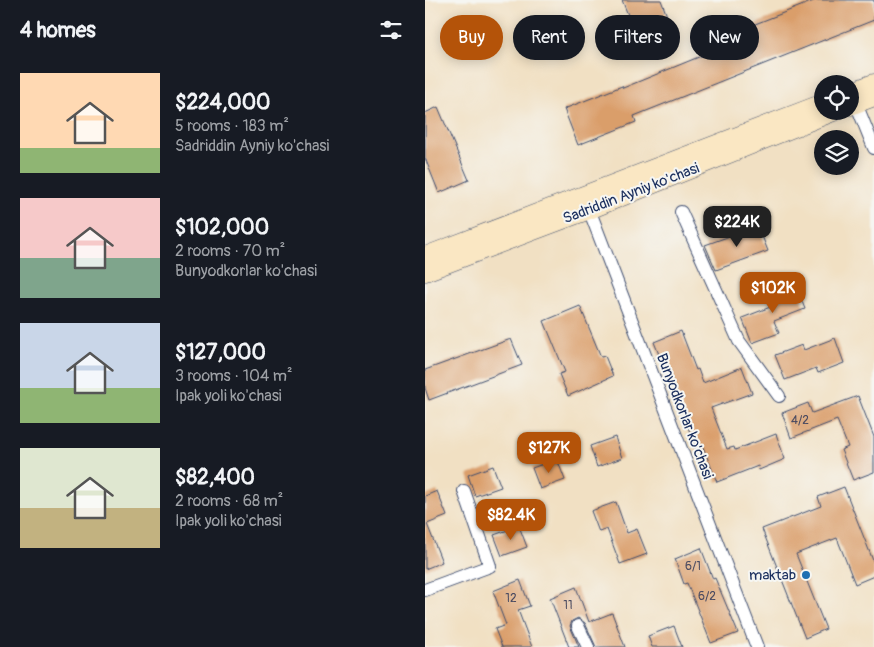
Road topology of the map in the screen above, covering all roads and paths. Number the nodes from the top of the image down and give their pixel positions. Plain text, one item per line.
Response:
1 (874, 83) edge
2 (859, 93) edge
3 (874, 97) edge
4 (859, 98) edge
5 (814, 107) edge
6 (859, 114) edge
7 (814, 119) edge
8 (874, 148) edge
9 (586, 203) junction
10 (681, 212) dead end
11 (425, 256) edge
12 (425, 272) edge
13 (779, 396) dead end
14 (464, 491) dead end
15 (425, 590) edge
16 (578, 626) dead end
17 (588, 647) edge
18 (757, 647) edge

1 - 2 main road
3 - 4 main road
5 - 9 main road, Sadriddin Ayniy ko'chasi
6 - 8 street
7 - 9 main road, Sadriddin Ayniy ko'chasi
9 - 11 main road, Sadriddin Ayniy ko'chasi
9 - 12 main road, Sadriddin Ayniy ko'chasi
9 - 18 street, Bunyodkorlar ko'chasi
10 - 13 street
14 - 15 street
16 - 17 street

